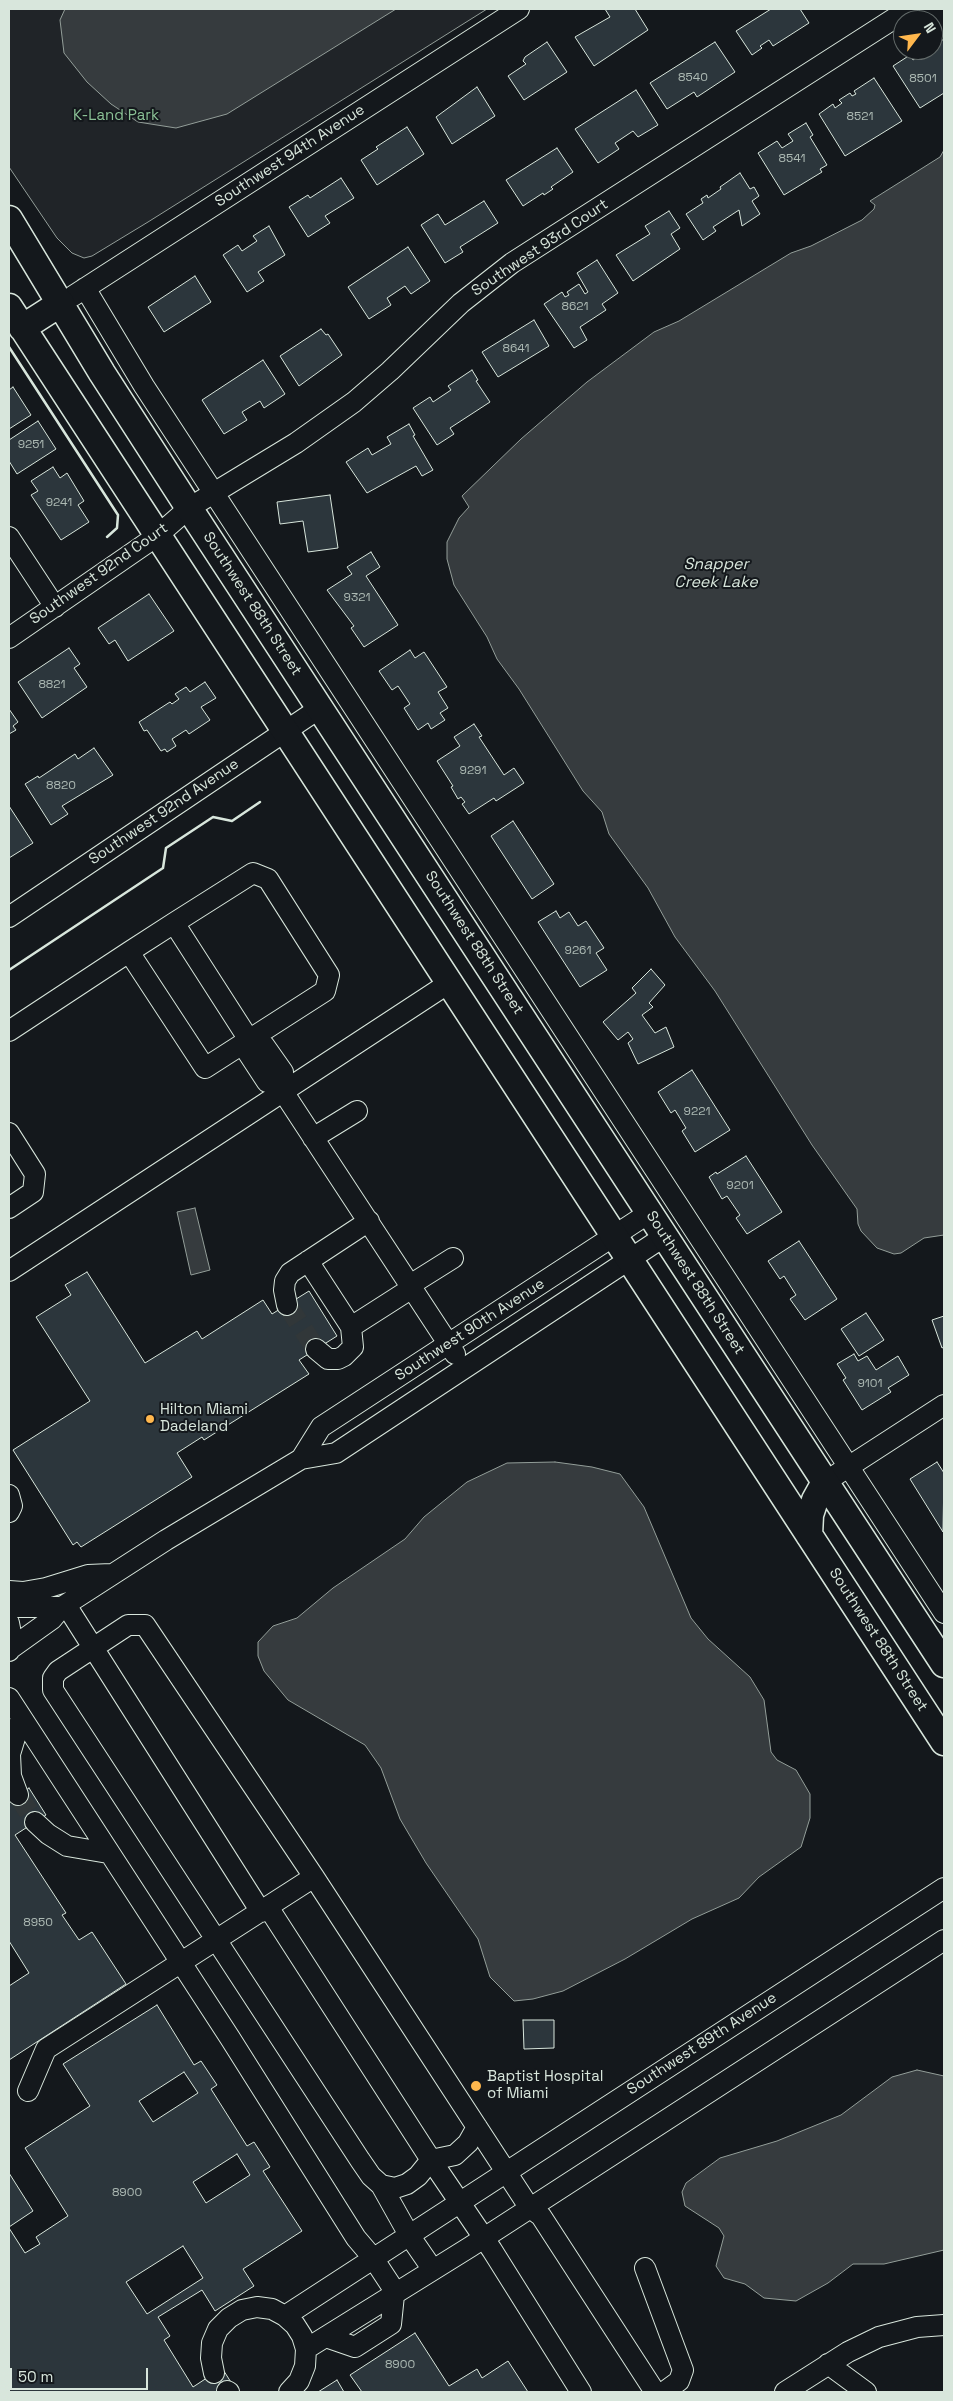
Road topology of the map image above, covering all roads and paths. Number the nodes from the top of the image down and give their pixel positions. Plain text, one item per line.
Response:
1 (519, 9) edge
2 (909, 9) edge
3 (9, 218) edge
4 (85, 288) junction
5 (61, 303) junction
6 (15, 318) edge
7 (214, 492) junction
8 (189, 508) junction
9 (156, 536) junction
10 (9, 537) edge
11 (55, 606) junction
12 (9, 638) edge
13 (320, 708) junction
14 (284, 732) junction
15 (9, 917) edge
16 (174, 923) junction
17 (130, 952) junction
18 (449, 984) junction
19 (9, 1031) edge
20 (250, 1041) junction
21 (282, 1089) junction
22 (357, 1111) dead end
23 (9, 1134) edge
24 (313, 1138) junction
25 (9, 1208) edge
26 (649, 1213) junction
27 (368, 1221) junction
28 (614, 1236) junction
29 (665, 1236) junction
30 (453, 1258) dead end
31 (629, 1259) junction
32 (308, 1261) junction
33 (9, 1271) edge
34 (411, 1287) junction
35 (287, 1305) tunnel mouth
36 (351, 1327) junction
37 (448, 1344) junction
38 (316, 1349) tunnel mouth
39 (464, 1368) junction
40 (944, 1405) edge
41 (302, 1459) junction
42 (850, 1466) junction
43 (825, 1482) junction
44 (9, 1495) edge
45 (9, 1512) edge
46 (809, 1535) junction
47 (113, 1574) junction
48 (9, 1591) edge
49 (64, 1606) junction
50 (9, 1607) edge
51 (944, 1613) edge
52 (9, 1623) edge
53 (92, 1648) junction
54 (9, 1650) edge
55 (944, 1664) edge
56 (9, 1698) edge
57 (21, 1718) junction
58 (944, 1742) edge
59 (18, 1796) tunnel mouth
60 (35, 1822) tunnel mouth
61 (108, 1853) junction
62 (314, 1877) junction
63 (944, 1888) edge
64 (265, 1910) junction
65 (944, 1940) edge
66 (218, 1941) junction
67 (181, 1963) junction
68 (28, 2091) dead end
69 (477, 2127) junction
70 (431, 2160) junction
71 (506, 2172) junction
72 (381, 2185) junction
73 (460, 2202) junction
74 (529, 2207) junction
75 (409, 2234) junction
76 (484, 2238) junction
77 (373, 2258) junction
78 (646, 2268) dead end
79 (433, 2270) junction
80 (395, 2294) junction
81 (285, 2316) junction
82 (944, 2325) edge
83 (306, 2349) junction
84 (828, 2364) junction
85 (214, 2373) dead end
86 (289, 2392) edge
87 (581, 2392) edge
88 (656, 2392) edge
89 (784, 2392) edge
90 (866, 2392) edge

1 - 4 street, Southwest 94th Avenue
2 - 7 street, Southwest 93rd Court
3 - 5 main road, Southwest 88th Street
4 - 5 street, Southwest 94th Avenue
4 - 7 street, Southwest 88th Street
5 - 6 main road
5 - 8 main road, Southwest 88th Street
6 - 9 main road, Southwest 88th Street
7 - 8 street, Southwest 93rd Court
7 - 42 street, Southwest 88th Street
8 - 9 street, Southwest 92nd Court
8 - 13 main road, Southwest 88th Street
9 - 11 street, Southwest 92nd Court
9 - 14 main road, Southwest 88th Street
10 - 11 street
11 - 12 street, Southwest 92nd Court
13 - 14 street, Southwest 92nd Avenue
13 - 26 main road, Southwest 88th Street
14 - 15 street, Southwest 92nd Avenue
14 - 18 main road, Southwest 88th Street
16 - 17 street
16 - 20 street
16 - 20 street
17 - 19 street
17 - 20 street
18 - 21 street
18 - 28 main road, Southwest 88th Street
20 - 21 street
21 - 24 street
21 - 33 street
22 - 24 street
23 - 25 street
24 - 27 street
26 - 28 street, Southwest 90th Avenue
26 - 29 main road, Southwest 88th Street
27 - 32 street
27 - 34 street
28 - 31 main road, Southwest 88th Street
28 - 37 street, Southwest 90th Avenue
29 - 31 street, Southwest 90th Avenue
29 - 43 main road, Southwest 88th Street
30 - 34 street
31 - 39 street, Southwest 90th Avenue
31 - 46 main road, Southwest 88th Street
32 - 35 street
32 - 36 street
34 - 36 street
34 - 37 street
36 - 38 street
37 - 39 street
37 - 41 street, Southwest 90th Avenue
39 - 41 street, Southwest 90th Avenue
40 - 42 street
41 - 47 street, Southwest 90th Avenue
42 - 43 street
42 - 51 street, Southwest 88th Street
43 - 46 main road
43 - 55 main road, Southwest 88th Street
44 - 45 street
46 - 58 main road, Southwest 88th Street
47 - 48 street, Southwest 90th Avenue
47 - 49 street, Southwest 90th Avenue
49 - 50 street
49 - 53 street
49 - 54 street, Southwest 90th Avenue
52 - 54 street
53 - 62 street
53 - 64 street
53 - 66 street
56 - 57 street
57 - 59 street
57 - 61 street
60 - 61 street
61 - 67 street
62 - 64 street
62 - 69 street
63 - 71 street, Southwest 89th Avenue
64 - 66 street
64 - 70 street
65 - 74 street
66 - 67 street
66 - 72 street
67 - 68 street
67 - 77 street
69 - 70 street
69 - 71 street
70 - 72 street
70 - 73 street
71 - 73 street, Southwest 89th Avenue
71 - 74 street
72 - 75 street
73 - 75 street, Southwest 89th Avenue
73 - 76 street
74 - 76 street
74 - 88 street
75 - 77 street, Southwest 89th Avenue
75 - 79 street
76 - 79 street
76 - 87 street
77 - 80 street
77 - 81 street, Southwest 89th Avenue
78 - 88 street
79 - 80 street
80 - 83 street
81 - 83 street
81 - 85 street
82 - 84 street
83 - 86 street
84 - 89 street
84 - 90 street

